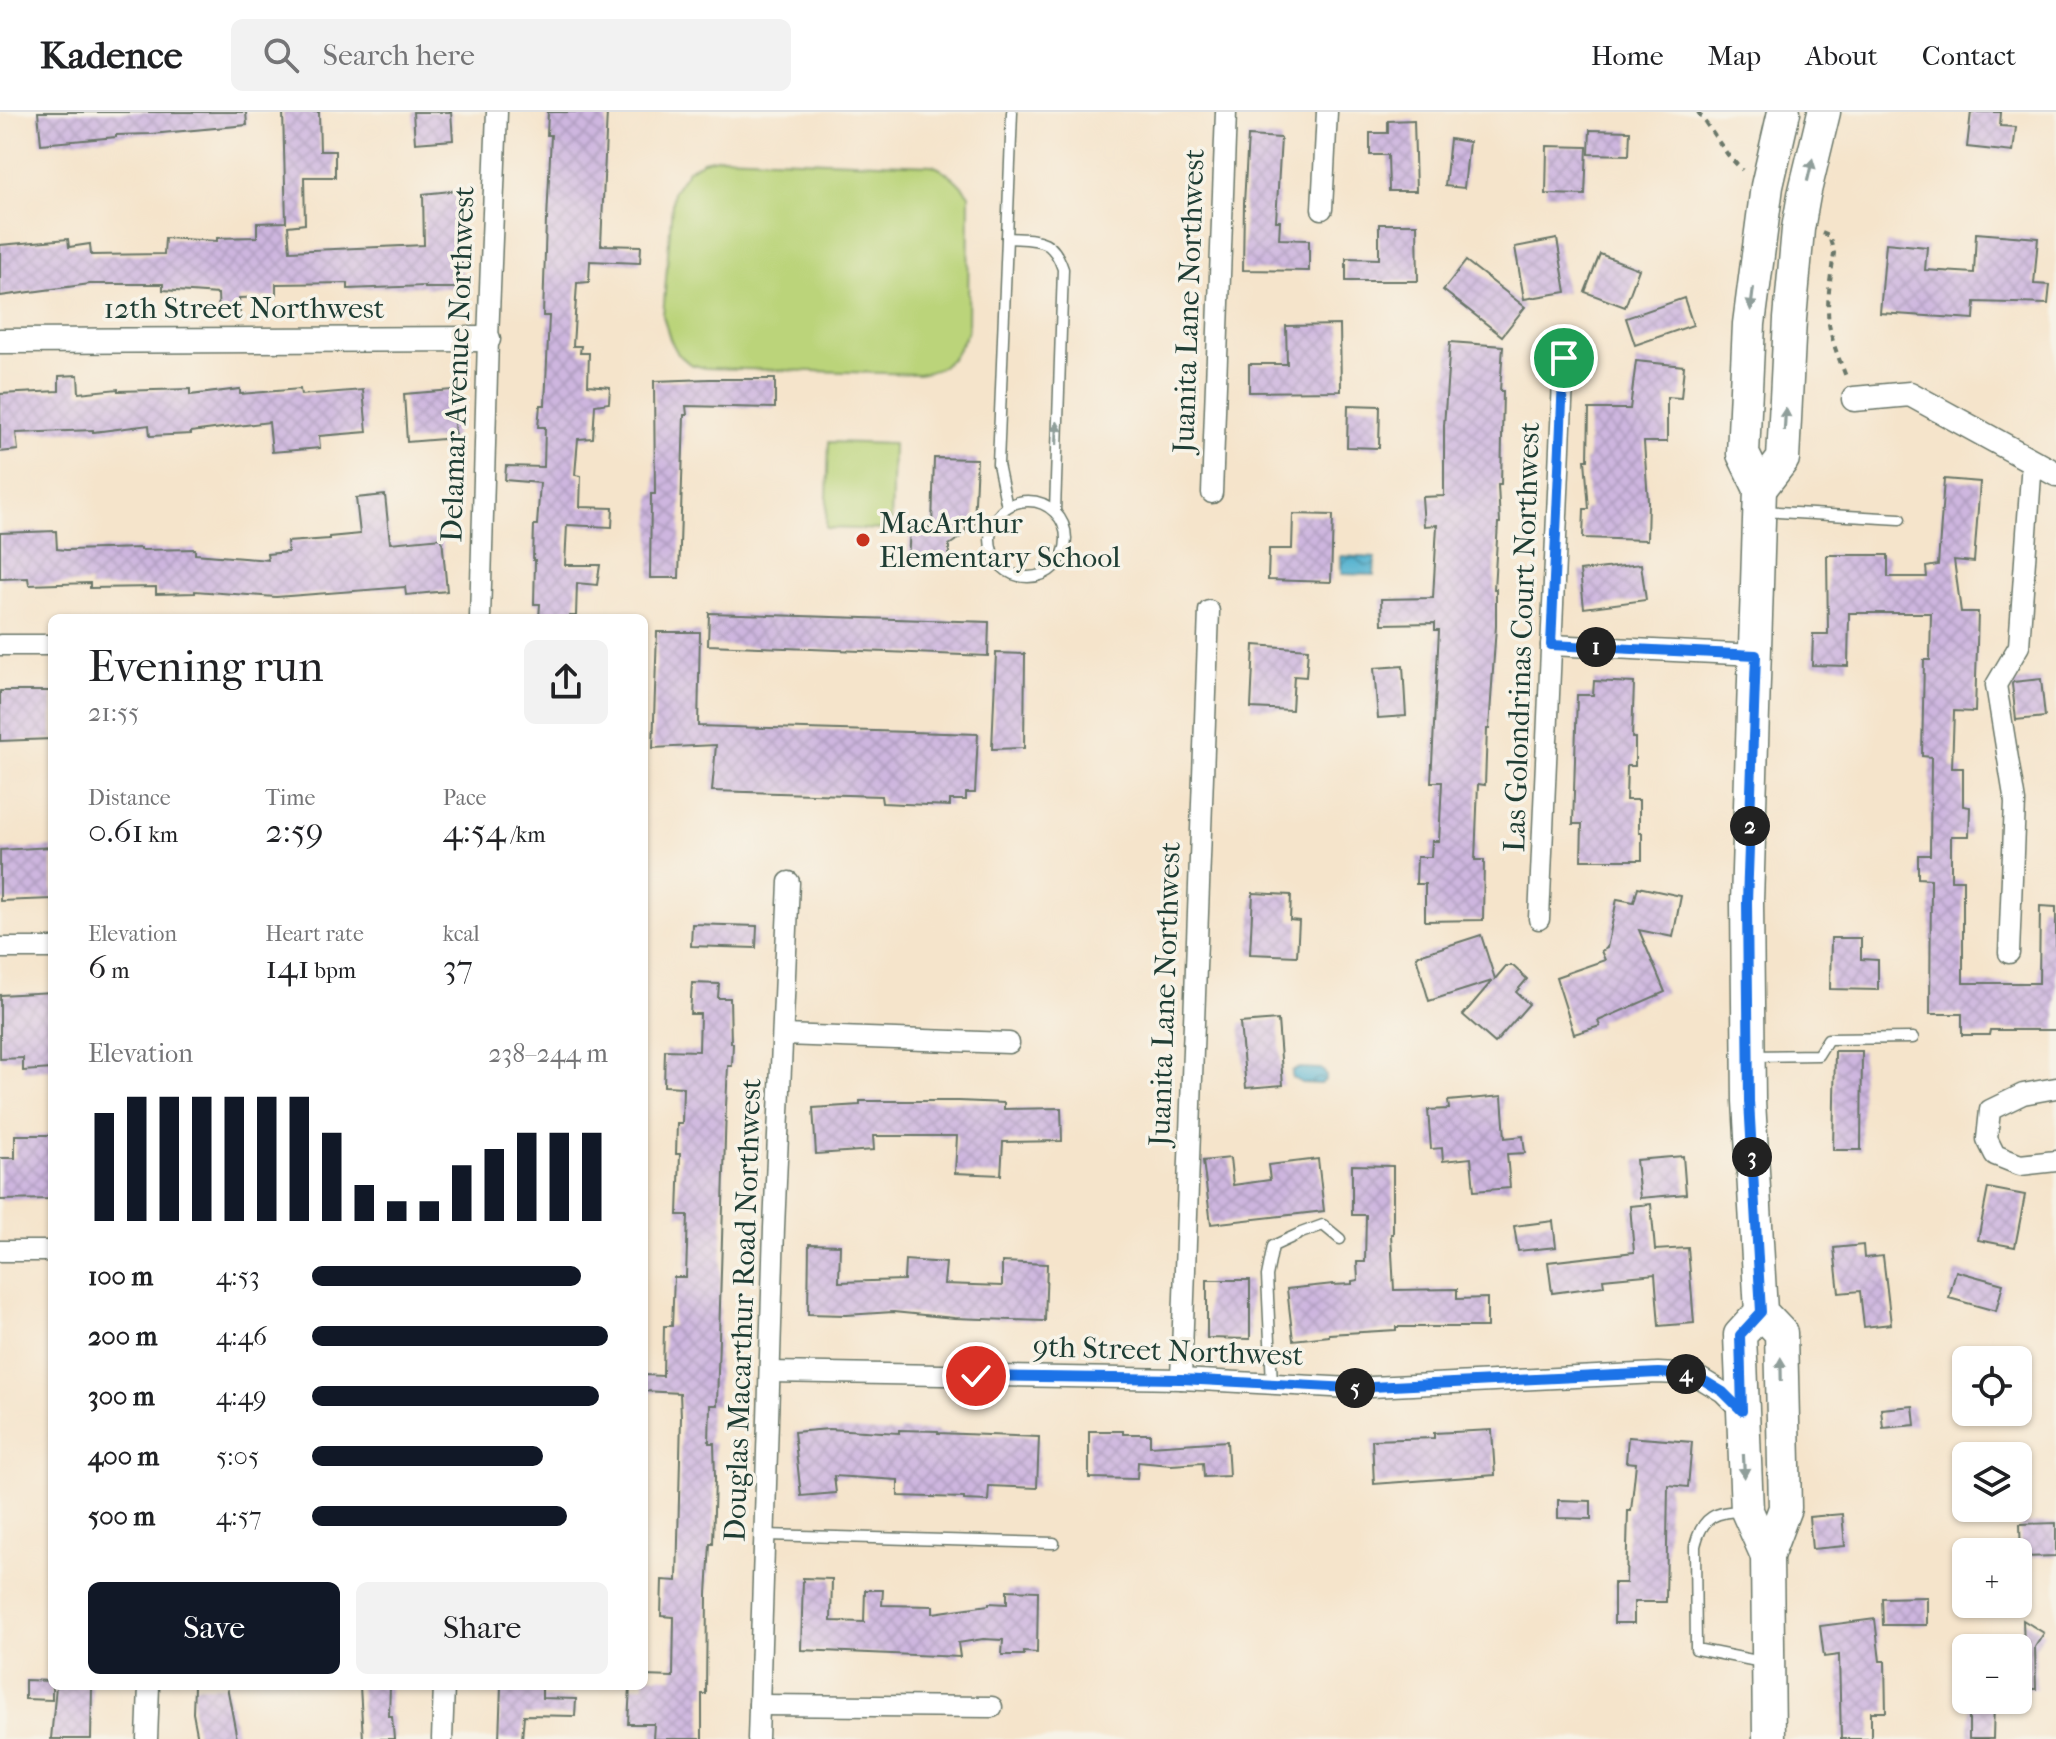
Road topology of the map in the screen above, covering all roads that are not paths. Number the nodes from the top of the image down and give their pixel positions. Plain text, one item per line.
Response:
1 (497, 112) edge
2 (1012, 112) edge
3 (1226, 112) edge
4 (1327, 112) edge
5 (1784, 112) edge
6 (1824, 112) edge
7 (1322, 209) dead end
8 (1007, 238) junction
9 (488, 339) junction
10 (0, 341) edge
11 (1564, 358) dead end
12 (1854, 399) road end
13 (2032, 461) junction
14 (2056, 474) edge
15 (1212, 493) dead end
16 (1760, 500) junction
17 (1007, 507) junction
18 (1055, 511) junction
19 (1900, 519) dead end
20 (1209, 611) dead end
21 (480, 614) edge
22 (0, 645) edge
23 (48, 645) edge
24 (1551, 645) junction
25 (1756, 655) junction
26 (789, 882) dead end
27 (1539, 919) dead end
28 (0, 948) edge
29 (48, 948) edge
30 (2009, 953) dead end
31 (783, 1035) junction
32 (1913, 1038) dead end
33 (1009, 1043) dead end
34 (1749, 1056) junction
35 (2056, 1088) edge
36 (2056, 1161) edge
37 (1340, 1239) dead end
38 (0, 1251) edge
39 (48, 1251) edge
40 (1761, 1312) junction
41 (770, 1372) junction
42 (1181, 1379) junction
43 (1272, 1384) junction
44 (1742, 1411) junction
45 (1747, 1511) junction
46 (765, 1535) junction
47 (1054, 1543) dead end
48 (1767, 1556) junction
49 (1768, 1663) junction
50 (149, 1690) edge
51 (444, 1690) edge
52 (759, 1705) junction
53 (992, 1707) dead end
54 (147, 1739) edge
55 (442, 1739) edge
56 (758, 1739) edge
57 (1769, 1739) edge

1 - 9 street, Delamar Avenue Northwest
2 - 8 lane
3 - 15 street, Juanita Lane Northwest
4 - 7 street
5 -> 16 main road
16 -> 6 main road
8 - 17 lane
18 -> 8 lane
9 - 10 street, 12th Street Northwest
9 - 21 street, Delamar Avenue Northwest
11 - 24 street, Las Golondrinas Court Northwest
12 - 13 street
13 - 14 street
13 - 30 street
16 - 19 lane
16 - 25 main road
17 - 18 lane
17 - 18 lane
20 - 42 street, Juanita Lane Northwest
22 - 23 street
24 - 25 street
24 - 27 street, Las Golondrinas Court Northwest
25 - 34 main road
26 - 31 street, Douglas Macarthur Road Northwest
28 - 29 street
31 - 33 street
31 - 41 street, Douglas Macarthur Road Northwest
32 - 34 lane
34 - 40 main road
35 - 36 street
37 - 43 lane
38 - 39 street
40 - 44 main road
48 -> 40 main road
41 - 42 street, 9th Street Northwest
41 - 46 street, Douglas Macarthur Road Northwest
42 - 43 street, 9th Street Northwest
43 - 44 street, 9th Street Northwest
44 -> 45 main road
45 - 48 main road
45 - 49 lane
46 - 47 lane
46 - 52 street, Douglas Macarthur Road Northwest
48 - 49 main road
49 - 57 main road
50 - 54 street
51 - 55 street
52 - 53 street
52 - 56 street, Douglas Macarthur Road Northwest

